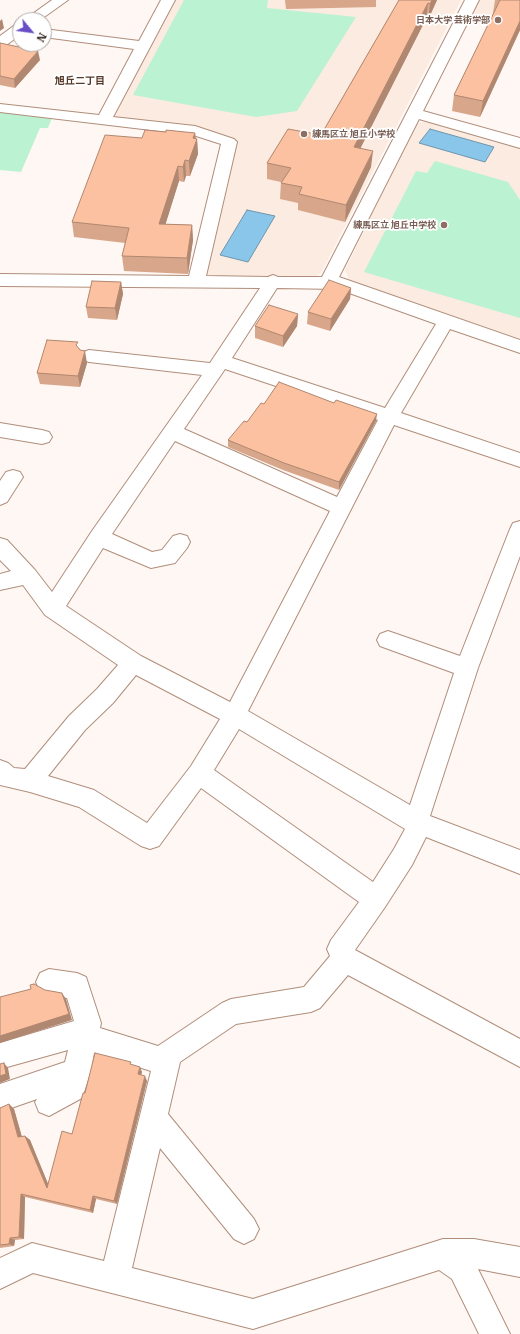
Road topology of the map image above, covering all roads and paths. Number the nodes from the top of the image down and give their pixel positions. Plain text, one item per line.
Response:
1 (61, 0) edge
2 (168, 0) edge
3 (472, 0) edge
4 (43, 12) edge
5 (12, 32) edge
6 (52, 34) edge
7 (0, 43) edge
8 (142, 46) junction
9 (0, 108) edge
10 (413, 113) junction
11 (104, 119) junction
12 (520, 143) edge
13 (0, 280) edge
14 (196, 282) junction
15 (273, 282) junction
16 (328, 282) junction
17 (446, 320) junction
18 (520, 347) edge
19 (89, 356) dead end
20 (219, 366) junction
21 (389, 417) junction
22 (0, 430) edge
23 (172, 432) junction
24 (42, 437) dead end
25 (520, 460) edge
26 (13, 477) dead end
27 (0, 497) edge
28 (342, 508) junction
29 (520, 529) edge
30 (99, 537) junction
31 (180, 542) dead end
32 (0, 546) edge
33 (28, 576) junction
34 (0, 582) edge
35 (53, 609) junction
36 (388, 640) dead end
37 (133, 663) junction
38 (467, 668) junction
39 (235, 715) junction
40 (0, 770) edge
41 (199, 773) junction
42 (30, 781) junction
43 (418, 823) junction
44 (520, 862) edge
45 (376, 899) junction
46 (345, 959) junction
47 (49, 982) dead end
48 (86, 1036) junction
49 (169, 1053) junction
50 (520, 1054) edge
51 (0, 1056) edge
52 (77, 1071) junction
53 (0, 1098) edge
54 (49, 1102) dead end
55 (154, 1118) junction
56 (244, 1229) dead end
57 (443, 1254) junction
58 (520, 1262) edge
59 (0, 1274) edge
60 (115, 1279) junction
61 (495, 1334) edge

1 - 4 street
2 - 8 street
3 - 10 street
5 - 7 street
6 - 8 street
8 - 11 street
9 - 11 street
10 - 12 street
10 - 16 street
11 - 14 street
13 - 14 street
14 - 15 street
15 - 16 street
15 - 20 street
16 - 17 street
17 - 18 street
17 - 21 street
19 - 20 street
20 - 21 street
20 - 23 street
21 - 25 street
21 - 28 street
22 - 24 street
23 - 28 street
23 - 30 street
26 - 27 street
28 - 39 street
29 - 38 street
30 - 31 street
30 - 35 street
32 - 33 street
33 - 34 street
33 - 35 street
35 - 37 street
36 - 38 street
37 - 39 street
37 - 42 street
38 - 43 street
39 - 41 street
39 - 43 street
40 - 42 street
41 - 42 street
41 - 45 street
43 - 44 street
43 - 45 street
45 - 46 street
46 - 49 street
46 - 50 street
47 - 48 street
48 - 49 street
48 - 51 street
48 - 52 street
49 - 55 street
52 - 53 street
52 - 54 street
55 - 56 street
55 - 60 street
57 - 58 street
57 - 60 street
57 - 61 street
59 - 60 street

